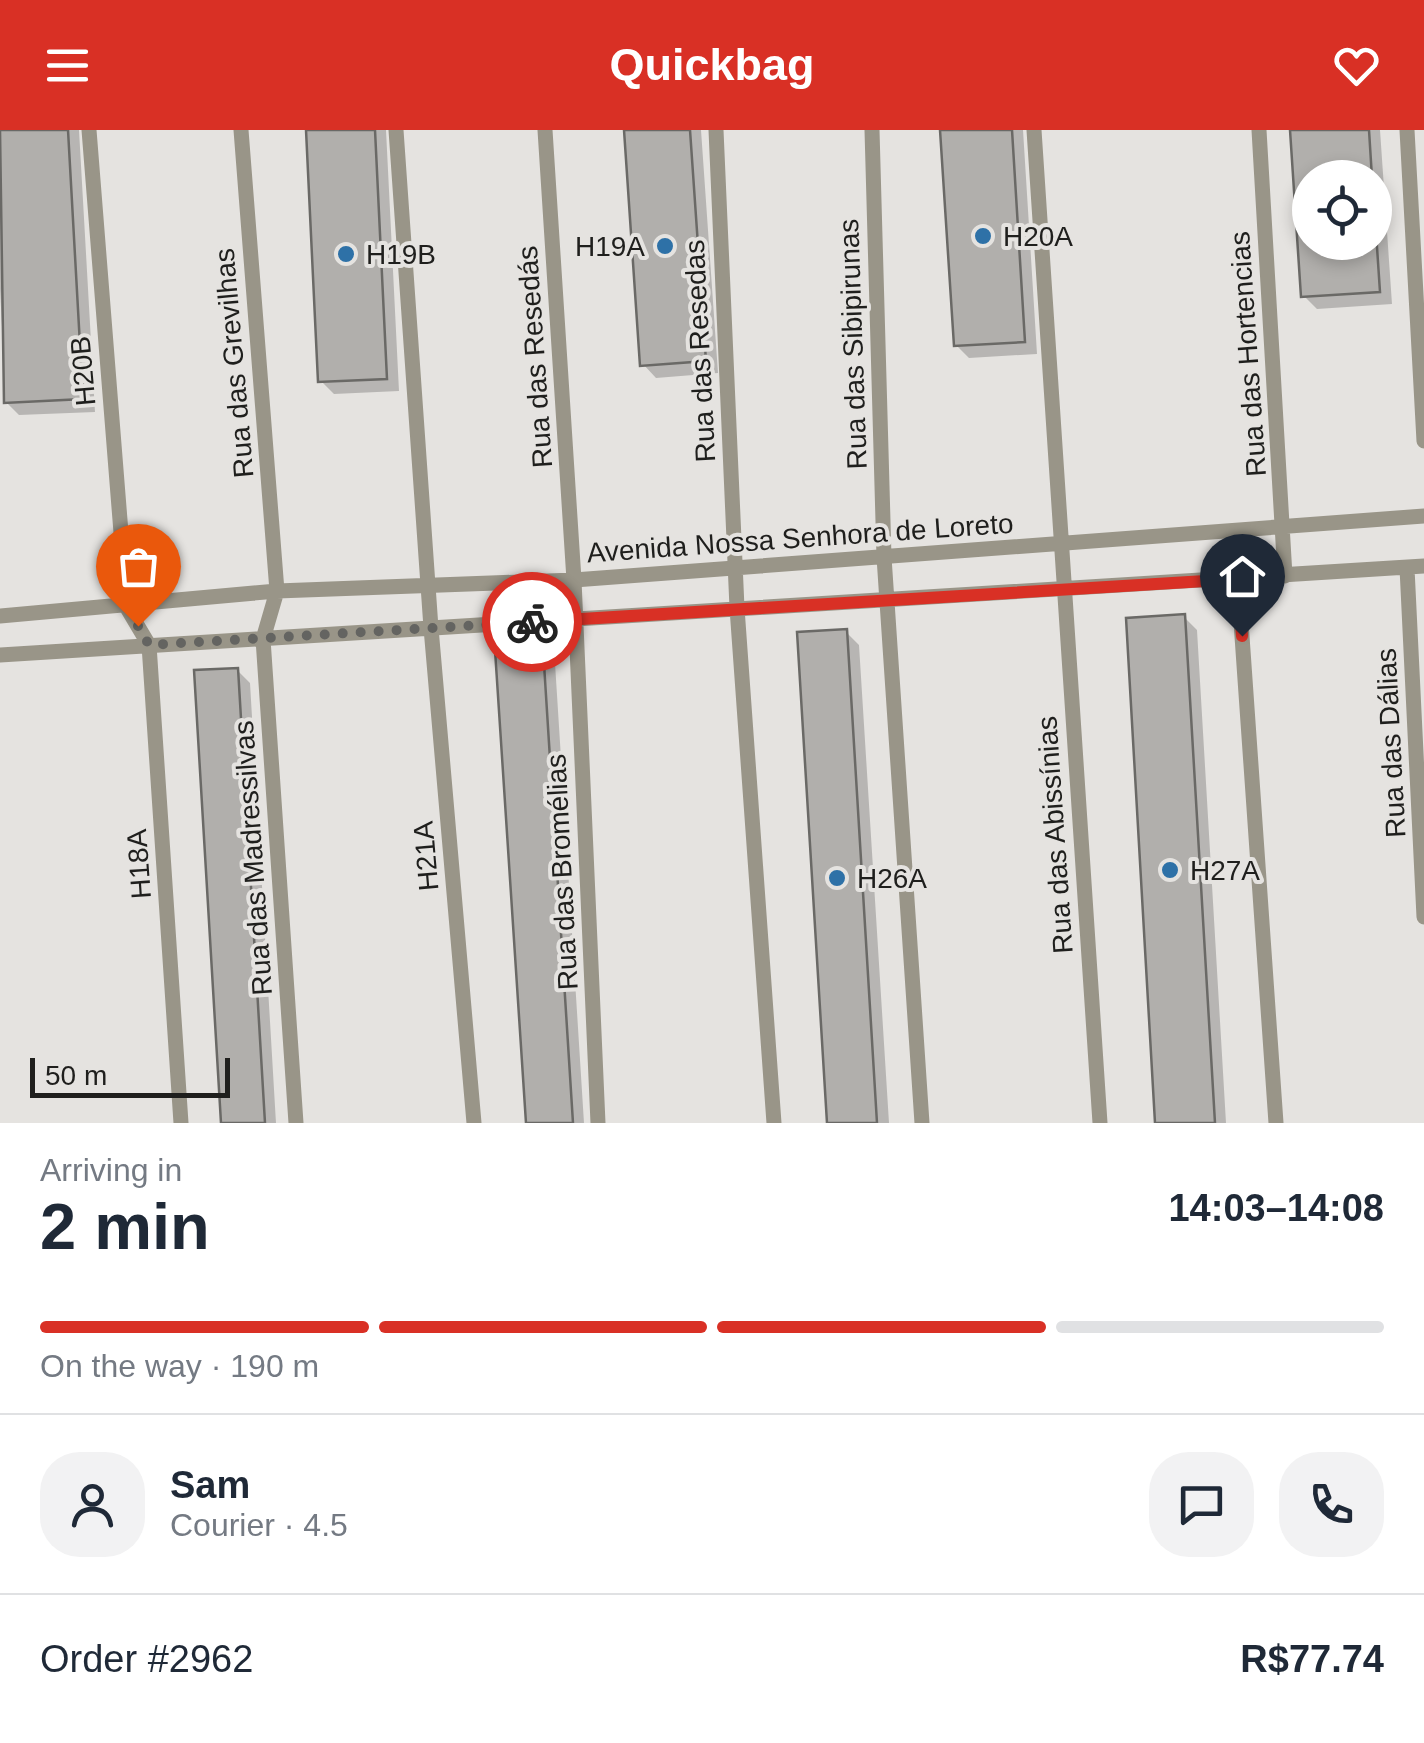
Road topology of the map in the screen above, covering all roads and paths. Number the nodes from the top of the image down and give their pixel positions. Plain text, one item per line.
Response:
1 (88, 130) edge
2 (241, 130) edge
3 (396, 130) edge
4 (545, 130) edge
5 (716, 130) edge
6 (872, 130) edge
7 (1034, 130) edge
8 (1259, 130) edge
9 (1408, 130) edge
10 (1424, 441) edge
11 (1424, 516) edge
12 (1284, 530) junction
13 (1060, 544) junction
14 (884, 557) junction
15 (1416, 567) edge
16 (735, 569) junction
17 (1285, 576) junction
18 (1238, 579) junction
19 (574, 580) junction
20 (430, 586) junction
21 (1064, 586) junction
22 (278, 591) junction
23 (886, 598) junction
24 (127, 608) junction
25 (736, 608) junction
26 (0, 616) edge
27 (576, 619) junction
28 (431, 628) junction
29 (264, 639) junction
30 (149, 645) junction
31 (0, 655) edge
32 (1424, 917) edge
33 (181, 1123) edge
34 (296, 1123) edge
35 (474, 1123) edge
36 (598, 1123) edge
37 (774, 1123) edge
38 (922, 1123) edge
39 (1100, 1123) edge
40 (1276, 1123) edge

1 - 24 lane, H20B
2 - 22 lane, Rua das Grevilhas
3 - 20 lane
4 - 19 lane, Rua das Resedás
5 - 16 lane, Rua das Resedas
6 - 14 lane, Rua das Sibipirunas
7 - 13 lane, Rua das Abissínias
8 - 12 lane, Rua das Hortencias
9 - 10 lane
11 - 12 lane, Avenida Nossa Senhora de Loreto
12 - 13 lane, Avenida Nossa Senhora de Loreto
12 - 17 lane, Rua das Hortencias
13 - 14 lane, Avenida Nossa Senhora de Loreto
13 - 21 lane, Rua das Abissínias
14 - 16 lane, Avenida Nossa Senhora de Loreto
14 - 23 lane, Rua das Sibipirunas
15 - 17 lane
15 - 32 lane, Rua das Dálias
16 - 19 lane, Avenida Nossa Senhora de Loreto
16 - 25 lane, Rua das Resedas
17 - 18 lane
18 - 21 lane
18 - 40 lane
19 - 20 lane, Avenida Nossa Senhora de Loreto
19 - 27 lane, Rua das Resedás
20 - 22 lane, Avenida Nossa Senhora de Loreto
20 - 28 lane, H21A
21 - 23 lane
21 - 39 lane, Rua das Abissínias
22 - 24 lane, Avenida Nossa Senhora de Loreto
22 - 29 lane, Rua das Madressilvas
23 - 25 lane
23 - 38 lane, Rua das Sibipirunas
24 - 26 lane, Avenida Nossa Senhora de Loreto
24 - 30 lane, H18A
25 - 27 lane
25 - 37 lane, Rua das Resedas
27 - 28 lane
27 - 36 lane, Rua das Bromélias
28 - 29 lane
28 - 35 lane, H21A
29 - 30 lane
29 - 34 lane, Rua das Madressilvas
30 - 31 lane
30 - 33 lane, H18A

